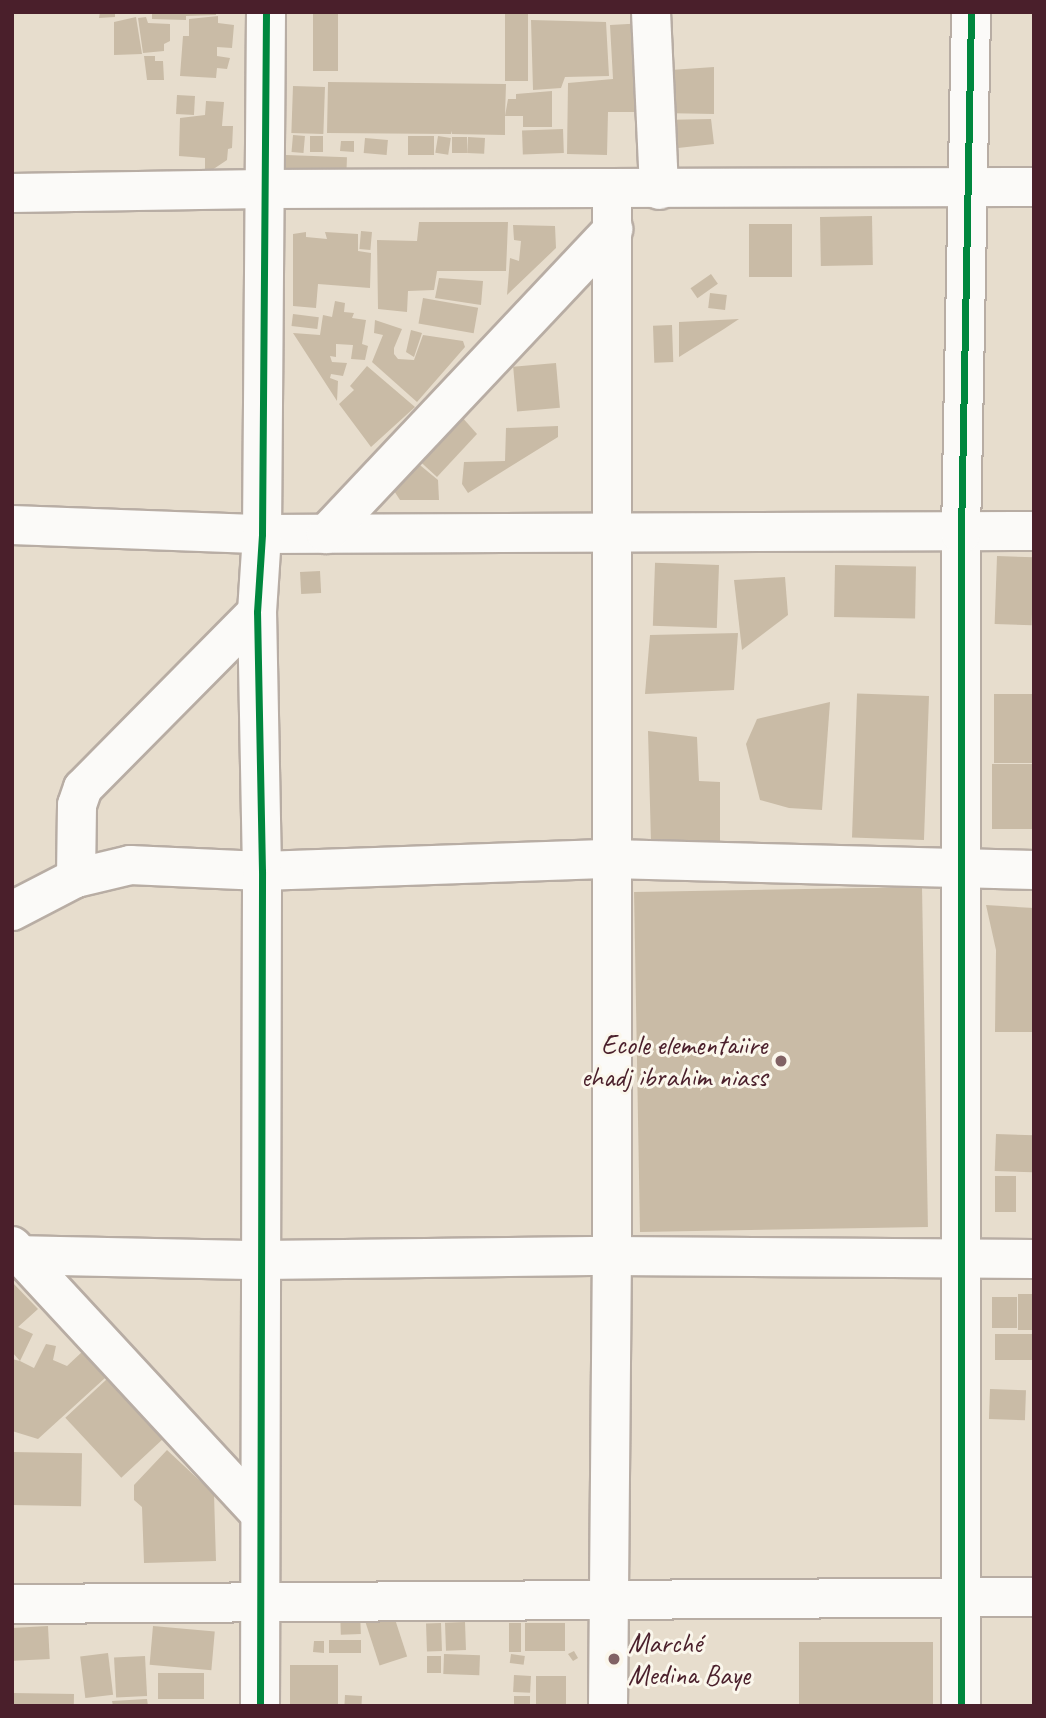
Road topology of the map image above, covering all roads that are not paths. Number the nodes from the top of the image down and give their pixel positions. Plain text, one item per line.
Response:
1 (265, 12) edge
2 (651, 12) edge
3 (971, 12) edge
4 (969, 187) junction
5 (1034, 187) edge
6 (263, 189) junction
7 (612, 190) junction
8 (659, 190) junction
9 (12, 193) edge
10 (613, 229) junction
11 (12, 525) edge
12 (1034, 531) edge
13 (262, 534) junction
14 (326, 534) junction
15 (610, 534) junction
16 (961, 534) junction
17 (257, 612) junction
18 (611, 859) junction
19 (961, 870) junction
20 (1034, 870) edge
21 (262, 871) junction
22 (76, 878) junction
23 (12, 911) edge
24 (15, 1251) edge
25 (612, 1256) junction
26 (961, 1259) junction
27 (1034, 1259) edge
28 (261, 1260) junction
29 (258, 1512) junction
30 (961, 1597) junction
31 (1034, 1597) edge
32 (260, 1600) junction
33 (609, 1600) junction
34 (12, 1604) edge
35 (260, 1706) edge
36 (608, 1706) edge
37 (961, 1706) edge

1 - 6 street
2 - 8 street
3 - 4 street
4 - 5 street
4 - 8 street
4 - 16 street
6 - 7 street
6 - 9 street
6 - 13 street
7 - 8 street
7 - 10 street
10 - 14 street
10 - 15 street
11 - 13 street
12 - 16 street
13 - 14 street
13 - 17 street
14 - 15 street
15 - 16 street
15 - 18 street
16 - 19 street
17 - 21 street
17 - 22 street
18 - 19 street
18 - 21 street
18 - 25 street
19 - 20 street
19 - 26 street
21 - 22 street
21 - 28 street
22 - 23 street
24 - 28 street
24 - 29 street
25 - 26 street
25 - 28 street
25 - 33 street
26 - 27 street
26 - 30 street
28 - 29 street
29 - 32 street
30 - 31 street
30 - 33 street
30 - 37 street
32 - 33 street
32 - 34 street
32 - 35 street
33 - 36 street

